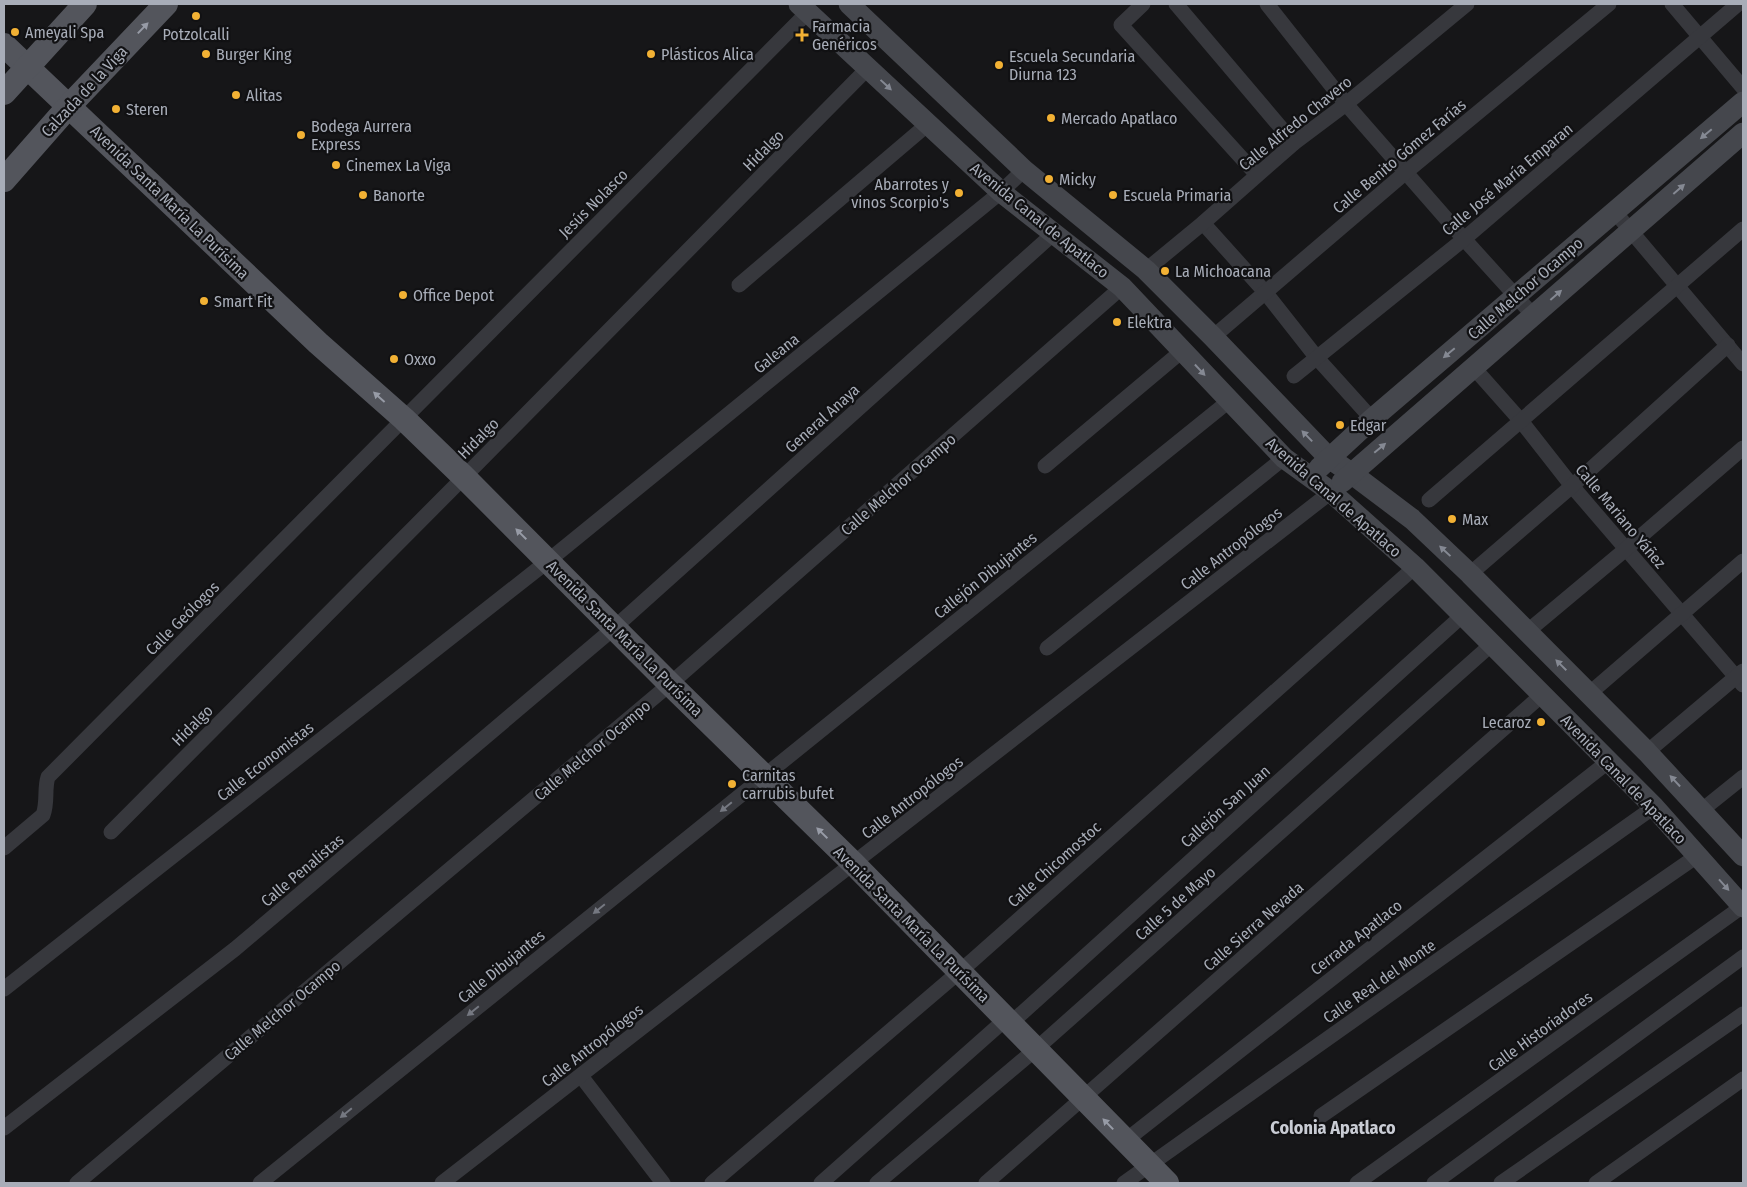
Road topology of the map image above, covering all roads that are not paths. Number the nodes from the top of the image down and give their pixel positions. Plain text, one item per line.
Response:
1 (85, 4) edge
2 (166, 4) edge
3 (849, 4) edge
4 (1143, 4) edge
5 (1176, 4) edge
6 (1467, 4) edge
7 (1609, 4) edge
8 (1672, 4) edge
9 (1738, 4) edge
10 (1273, 6) edge
11 (804, 8) edge
12 (1700, 37) junction
13 (4, 45) edge
14 (27, 66) junction
15 (868, 68) junction
16 (1743, 88) edge
17 (4, 93) edge
18 (1743, 102) edge
19 (1346, 104) junction
20 (69, 106) junction
21 (928, 124) junction
22 (1743, 133) edge
23 (1294, 143) junction
24 (1024, 170) junction
25 (1406, 172) junction
26 (1257, 175) junction
27 (4, 180) edge
28 (1001, 192) junction
29 (1614, 212) junction
30 (1203, 223) junction
31 (1743, 228) edge
32 (1631, 230) junction
33 (1053, 234) junction
34 (1464, 239) junction
35 (1146, 270) junction
36 (739, 285) dead end
37 (1678, 285) junction
38 (1122, 287) junction
39 (1265, 292) junction
40 (1516, 297) junction
41 (1533, 315) junction
42 (1213, 337) junction
43 (1728, 345) junction
44 (1182, 351) junction
45 (1317, 358) junction
46 (1742, 360) edge
47 (1474, 368) junction
48 (1294, 376) dead end
49 (1229, 401) junction
50 (404, 419) junction
51 (1372, 419) junction
52 (1521, 421) junction
53 (1743, 448) edge
54 (1284, 458) junction
55 (1329, 458) junction
56 (1045, 466) dead end
57 (1351, 473) junction
58 (1310, 476) junction
59 (464, 477) junction
60 (1572, 486) junction
61 (1331, 492) junction
62 (1429, 500) dead end
63 (1626, 549) junction
64 (548, 561) junction
65 (1743, 561) edge
66 (1415, 568) junction
67 (1470, 574) junction
68 (1681, 614) junction
69 (1463, 615) junction
70 (614, 628) junction
71 (1528, 632) junction
72 (1492, 644) junction
73 (1047, 648) dead end
74 (1741, 678) edge
75 (670, 684) junction
76 (1590, 693) junction
77 (1543, 694) junction
78 (1648, 752) junction
79 (1609, 761) junction
80 (764, 776) junction
81 (1743, 777) edge
82 (1654, 807) junction
83 (1702, 810) junction
84 (111, 832) dead end
85 (4, 848) edge
86 (1697, 856) junction
87 (1743, 856) edge
88 (854, 864) junction
89 (1743, 906) edge
90 (1743, 957) edge
91 (959, 972) junction
92 (4, 990) edge
93 (1743, 1014) edge
94 (1008, 1021) junction
95 (1036, 1049) junction
96 (582, 1076) junction
97 (1743, 1079) edge
98 (1084, 1099) junction
99 (1321, 1116) dead end
100 (4, 1128) edge
101 (1126, 1141) junction
102 (1149, 1166) junction
103 (77, 1183) edge
104 (260, 1183) edge
105 (442, 1183) edge
106 (663, 1183) edge
107 (712, 1183) edge
108 (821, 1183) edge
109 (877, 1183) edge
110 (986, 1183) edge
111 (1124, 1183) edge
112 (1167, 1183) edge
113 (1357, 1183) edge
114 (1434, 1183) edge
115 (1501, 1183) edge
116 (1596, 1183) edge

1 - 14 main road
20 -> 2 main road, Calzada de la Viga
3 - 24 street, Avenida Canal de Apatlaco
4 - 26 street
5 - 23 street
6 - 19 street, Calle Alfredo Chavero
7 - 25 street, Calle Benito Gómez Farías
8 - 12 street
9 - 12 street, Calle José María Emparan
10 - 19 street
11 - 15 street, Avenida Canal de Apatlaco
11 - 50 street, Jesús Nolasco
12 - 16 street
12 - 34 street, Calle José María Emparan
13 - 14 main road, Avenida Santa María La Purísima
14 - 17 main road
14 - 20 main road, Avenida Santa María La Purísima
15 -> 21 street, Avenida Canal de Apatlaco
15 - 59 street, Hidalgo
18 -> 29 street, Calle Melchor Ocampo
19 - 23 street, Calle Alfredo Chavero
19 - 25 street
20 - 27 main road, Calzada de la Viga
50 -> 20 main road, Avenida Santa María La Purísima
21 - 28 street, Avenida Canal de Apatlaco
21 - 36 street
32 -> 22 street, Calle Melchor Ocampo
23 - 26 street, Calle Alfredo Chavero
24 - 28 street, Galeana
24 - 35 street, Avenida Canal de Apatlaco
25 - 34 street
25 - 39 street, Calle Benito Gómez Farías
26 - 30 street, Calle Alfredo Chavero
28 - 33 street, Avenida Canal de Apatlaco
28 - 64 street, Galeana
29 - 32 street
29 - 40 street, Calle Melchor Ocampo
30 - 35 street, Calle Alfredo Chavero
30 - 39 street
31 - 37 street
32 - 37 street
41 -> 32 street, Calle Melchor Ocampo
33 - 38 street, Avenida Canal de Apatlaco
33 - 70 street, General Anaya
34 - 40 street
34 - 45 street, Calle José María Emparan
35 - 42 street, Avenida Canal de Apatlaco
37 - 43 street
37 - 52 street
38 - 44 street, Avenida Canal de Apatlaco
38 - 75 street, Calle Melchor Ocampo
39 - 42 street, Calle Benito Gómez Farías
39 - 45 street
40 - 41 street
40 -> 51 street, Calle Melchor Ocampo
41 - 47 street, Calle Melchor Ocampo
55 -> 42 street, Avenida Canal de Apatlaco
43 - 46 street
43 - 60 street
44 -> 49 street, Avenida Canal de Apatlaco
44 - 56 street
45 - 48 street, Calle José María Emparan
45 - 51 street
47 - 52 street, Calle Mariano Yáñez
57 -> 47 street, Calle Melchor Ocampo
49 - 54 street, Avenida Canal de Apatlaco
49 - 80 street, Callejón Dibujantes
50 - 59 main road, Avenida Santa María La Purísima
50 - 85 street, Calle Geólogos
51 - 55 street, Calle Melchor Ocampo
52 - 60 street, Calle Mariano Yáñez
52 - 62 street
53 - 63 street
54 - 58 street, Avenida Canal de Apatlaco
54 - 73 street
55 - 57 street, Avenida Canal de Apatlaco
55 - 58 street, Calle Melchor Ocampo
57 - 61 street, Calle Melchor Ocampo
67 -> 57 street, Avenida Canal de Apatlaco
58 - 61 street, Avenida Canal de Apatlaco
64 -> 59 main road, Avenida Santa María La Purísima
59 - 84 street, Hidalgo
60 - 63 street, Calle Mariano Yáñez
60 - 67 street
61 - 66 street, Avenida Canal de Apatlaco
61 - 88 street, Calle Antropólogos
63 - 68 street, Calle Mariano Yáñez
63 - 71 street
64 - 70 main road, Avenida Santa María La Purísima
64 - 92 street, Calle Economistas
65 - 68 street
66 - 69 street, Avenida Canal de Apatlaco
66 - 91 street, Calle Chicomostoc
67 - 71 street, Avenida Canal de Apatlaco
68 - 74 street, Calle Mariano Yáñez
68 - 76 street
69 - 72 street, Avenida Canal de Apatlaco
69 - 94 street, Callejón San Juan
70 - 75 main road, Avenida Santa María La Purísima
70 - 100 street, Calle Penalistas
76 -> 71 street, Avenida Canal de Apatlaco
72 - 77 street, Avenida Canal de Apatlaco
72 - 95 street, Calle 5 de Mayo
74 - 78 street
75 - 80 main road, Avenida Santa María La Purísima
75 - 103 street, Calle Melchor Ocampo
76 - 78 street, Avenida Canal de Apatlaco
77 - 79 street, Avenida Canal de Apatlaco
77 - 98 street, Calle Sierra Nevada
83 -> 78 street, Avenida Canal de Apatlaco
79 - 82 street, Avenida Canal de Apatlaco
79 - 101 street, Cerrada Apatlaco
88 -> 80 main road, Avenida Santa María La Purísima
80 -> 104 street, Calle Dibujantes
81 - 83 street
82 - 86 street, Avenida Canal de Apatlaco
82 - 102 street, Calle Real del Monte
83 - 87 street, Avenida Canal de Apatlaco
86 -> 89 street, Avenida Canal de Apatlaco
86 - 99 street
88 - 91 main road, Avenida Santa María La Purísima
88 - 96 street, Calle Antropólogos
89 - 113 street, Calle Historiadores
90 - 114 street
91 - 94 main road, Avenida Santa María La Purísima
91 - 107 street, Calle Chicomostoc
93 - 115 street
94 - 95 main road, Avenida Santa María La Purísima
94 - 108 street, Callejón San Juan
95 - 98 main road, Avenida Santa María La Purísima
95 - 109 street, Calle 5 de Mayo
96 - 105 street, Calle Antropólogos
96 - 106 street
97 - 116 street
101 -> 98 main road, Avenida Santa María La Purísima
98 - 110 street, Calle Sierra Nevada
101 - 102 main road, Avenida Santa María La Purísima
102 - 111 street, Calle Real del Monte
102 - 112 main road, Avenida Santa María La Purísima

